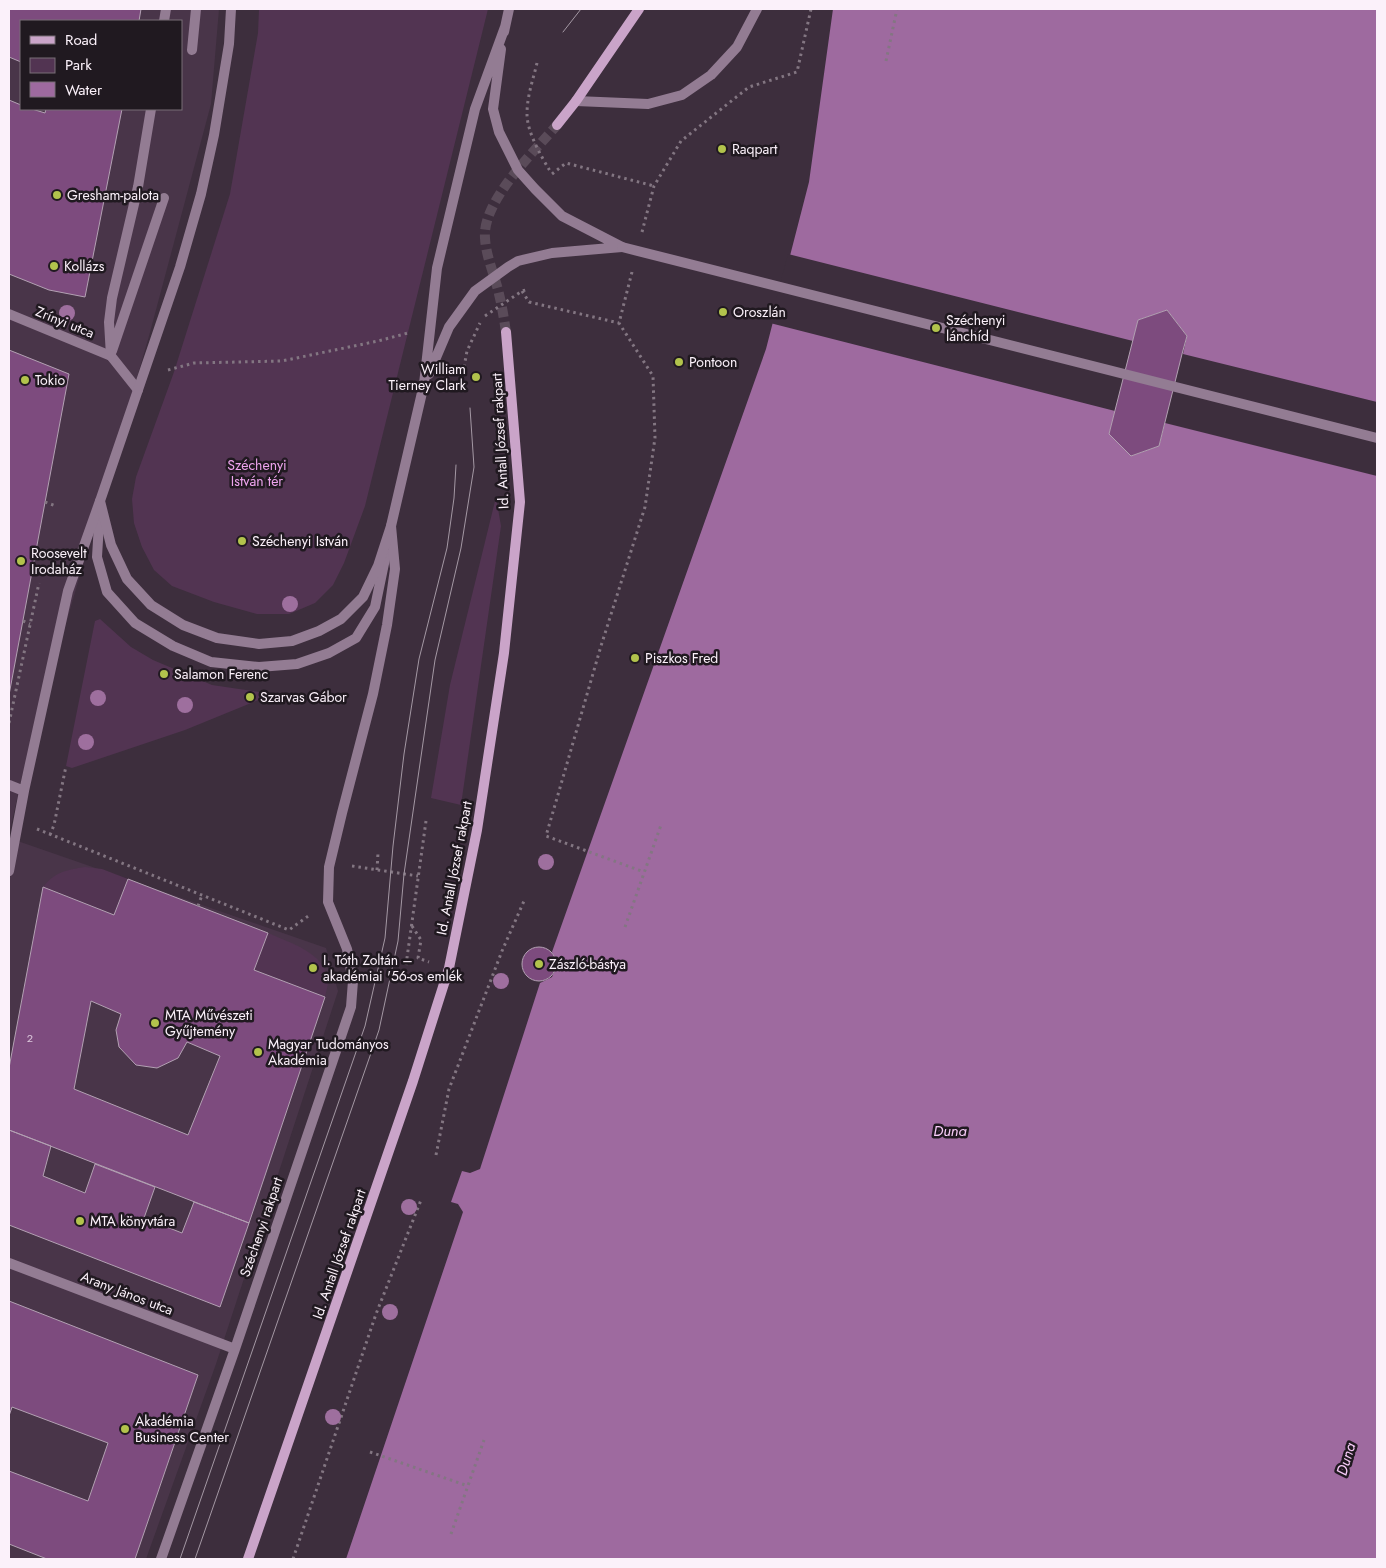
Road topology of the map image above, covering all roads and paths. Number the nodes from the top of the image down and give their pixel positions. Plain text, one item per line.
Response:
1 (196, 9) edge
2 (230, 9) edge
3 (510, 9) edge
4 (639, 9) edge
5 (757, 9) edge
6 (811, 9) edge
7 (896, 9) edge
8 (505, 27) junction
9 (192, 50) dead end
10 (886, 61) dead end
11 (576, 101) junction
12 (151, 110) edge
13 (558, 125) tunnel mouth
14 (552, 174) dead end
15 (654, 186) junction
16 (164, 198) dead end
17 (646, 215) dead end
18 (622, 247) junction
19 (628, 289) dead end
20 (522, 291) dead end
21 (9, 314) edge
22 (619, 322) junction
23 (506, 332) tunnel mouth
24 (405, 334) dead end
25 (111, 356) junction
26 (172, 369) dead end
27 (424, 384) junction
28 (138, 390) junction
29 (1377, 438) edge
30 (100, 501) junction
31 (45, 502) dead end
32 (56, 506) dead end
33 (391, 526) junction
34 (39, 583) dead end
35 (23, 621) dead end
36 (30, 624) junction
37 (9, 723) edge
38 (66, 766) dead end
39 (9, 785) edge
40 (24, 791) junction
41 (426, 822) dead end
42 (660, 825) dead end
43 (378, 853) dead end
44 (377, 870) junction
45 (9, 871) edge
46 (644, 872) junction
47 (351, 873) dead end
48 (418, 876) junction
49 (202, 895) junction
50 (524, 901) dead end
51 (328, 902) junction
52 (198, 906) dead end
53 (411, 925) junction
54 (625, 927) dead end
55 (418, 958) dead end
56 (406, 965) dead end
57 (436, 1155) dead end
58 (421, 1200) dead end
59 (9, 1263) edge
60 (235, 1348) junction
61 (484, 1440) dead end
62 (370, 1452) dead end
63 (468, 1486) junction
64 (451, 1534) dead end
65 (161, 1559) edge
66 (248, 1559) edge
67 (293, 1559) edge

1 - 9 street
2 - 28 street
3 - 8 street
4 - 11 main road
5 - 11 street
6 - 15 path
7 - 10 path
8 - 18 street
8 - 27 street
11 - 13 main road
12 - 25 street
14 - 15 path
15 - 17 path
16 - 25 street
18 - 27 street
18 - 29 street, bridge
19 - 22 path
20 - 22 path
21 - 25 street, Zrínyi utca
22 - 46 path
23 - 66 main road, Id. Antall József rakpart
24 - 26 path
25 - 28 street
27 - 33 street
28 - 30 street
30 - 33 street
30 - 33 street
30 - 40 street
31 - 32 path
33 - 51 street
34 - 36 path
35 - 36 path
36 - 37 path
38 - 49 path
39 - 40 street
40 - 45 street
41 - 48 path
42 - 46 path
43 - 44 path
44 - 47 path
44 - 48 path
46 - 54 path
48 - 53 path
49 - 51 path
49 - 52 path
50 - 57 path
51 - 60 street, Széchenyi rakpart
53 - 55 path
53 - 56 path
58 - 67 path
59 - 60 street, Arany János utca
60 - 65 street, Széchenyi rakpart
61 - 63 path
62 - 63 path
63 - 64 path

